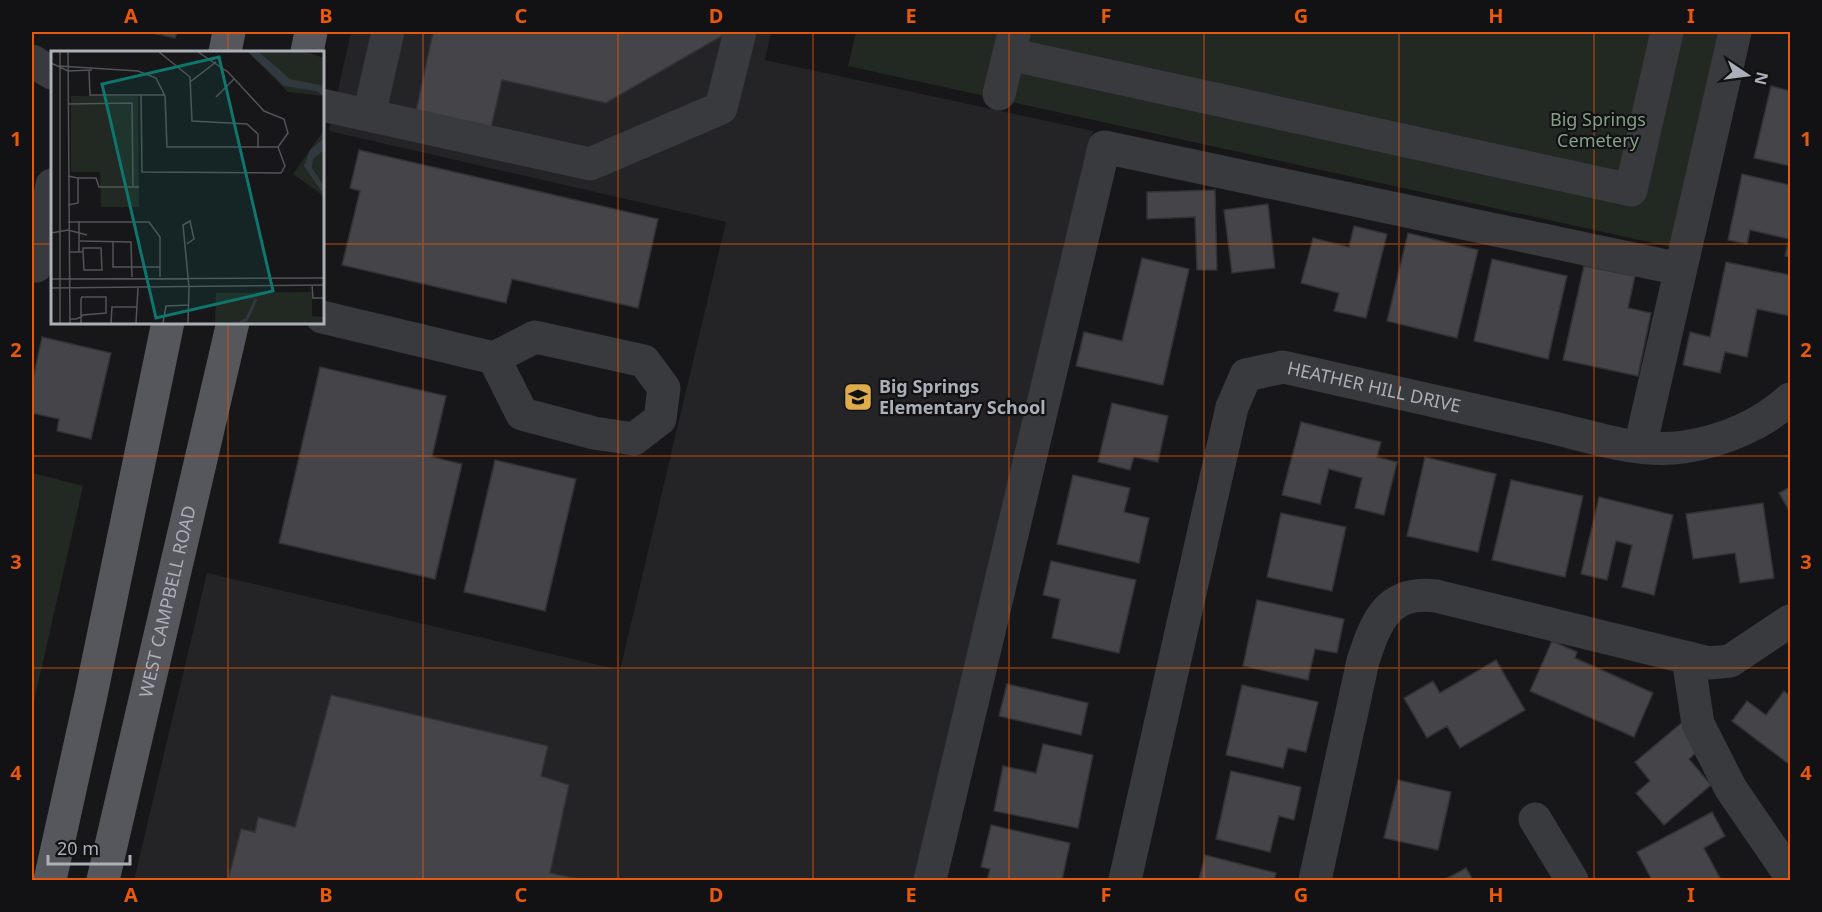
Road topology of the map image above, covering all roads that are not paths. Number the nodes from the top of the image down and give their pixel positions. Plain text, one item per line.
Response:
1 (229, 32) edge
2 (311, 32) edge
3 (388, 32) edge
4 (740, 32) edge
5 (1667, 32) edge
6 (1735, 32) edge
7 (1012, 43) edge
8 (225, 51) edge
9 (307, 51) edge
10 (32, 61) edge
11 (51, 72) edge
12 (999, 94) dead end
13 (324, 105) edge
14 (369, 115) junction
15 (51, 192) edge
16 (40, 267) edge
17 (1680, 269) junction
18 (324, 317) edge
19 (168, 324) edge
20 (233, 324) edge
21 (494, 358) junction
22 (1791, 399) edge
23 (1640, 447) junction
24 (1791, 621) edge
25 (1688, 658) junction
26 (91, 695) junction
27 (143, 706) junction
28 (1535, 819) dead end
29 (1791, 875) edge
30 (50, 880) edge
31 (103, 880) edge
32 (930, 880) edge
33 (1125, 880) edge
34 (1315, 880) edge
35 (1572, 880) edge

1 - 8 main road
2 - 9 main road
3 - 14 street
4 - 14 street
5 - 7 street
6 - 17 street
7 - 12 street
10 - 11 street
13 - 14 street
15 - 16 street
17 - 23 street
17 - 32 street
18 - 21 street
19 - 26 main road
20 - 27 main road, WEST CAMPBELL ROAD
21 - 21 street
22 - 23 street, HEATHER HILL DRIVE
23 - 33 street, HEATHER HILL DRIVE
24 - 25 street
25 - 29 street
25 - 34 street
26 - 27 main road
26 - 30 main road
27 - 31 main road, WEST CAMPBELL ROAD
28 - 35 street

